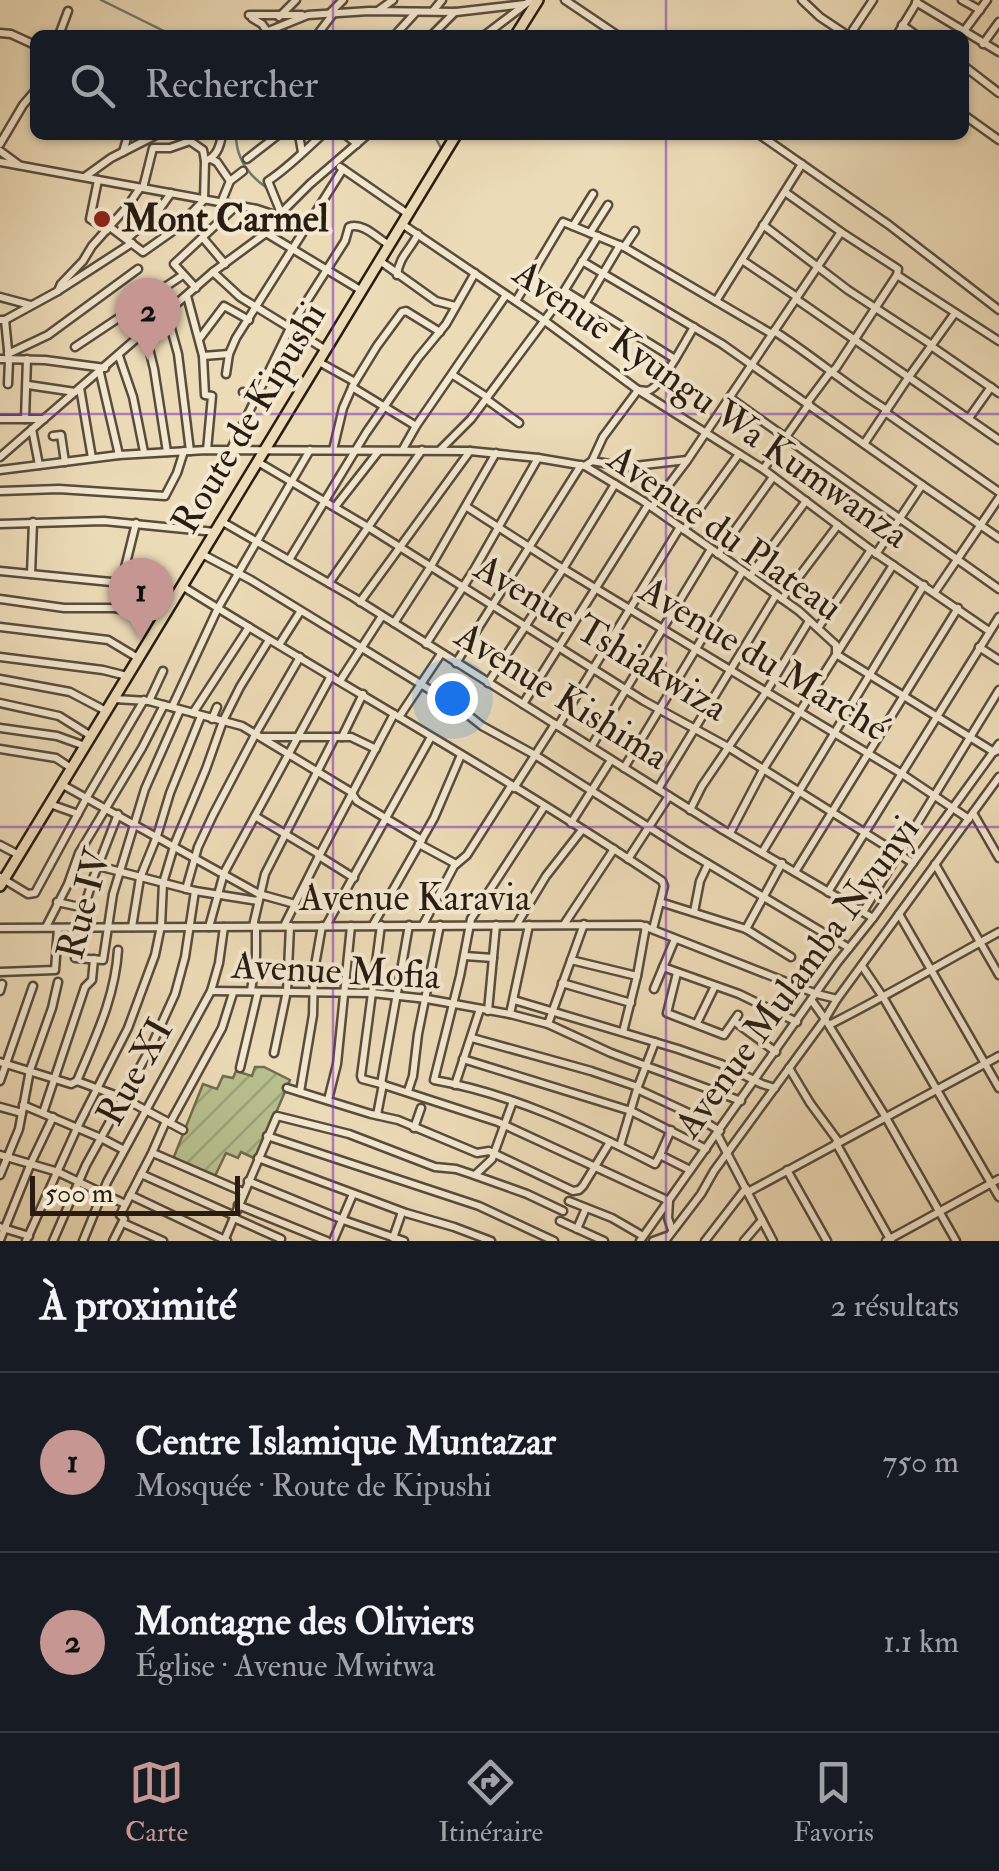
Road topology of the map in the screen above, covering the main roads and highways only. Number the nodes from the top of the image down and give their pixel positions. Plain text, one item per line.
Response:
1 (531, 2) edge
2 (518, 30) edge
3 (453, 140) edge
4 (1, 881) edge

1 - 2 main road
3 - 4 main road, Route de Kipushi

